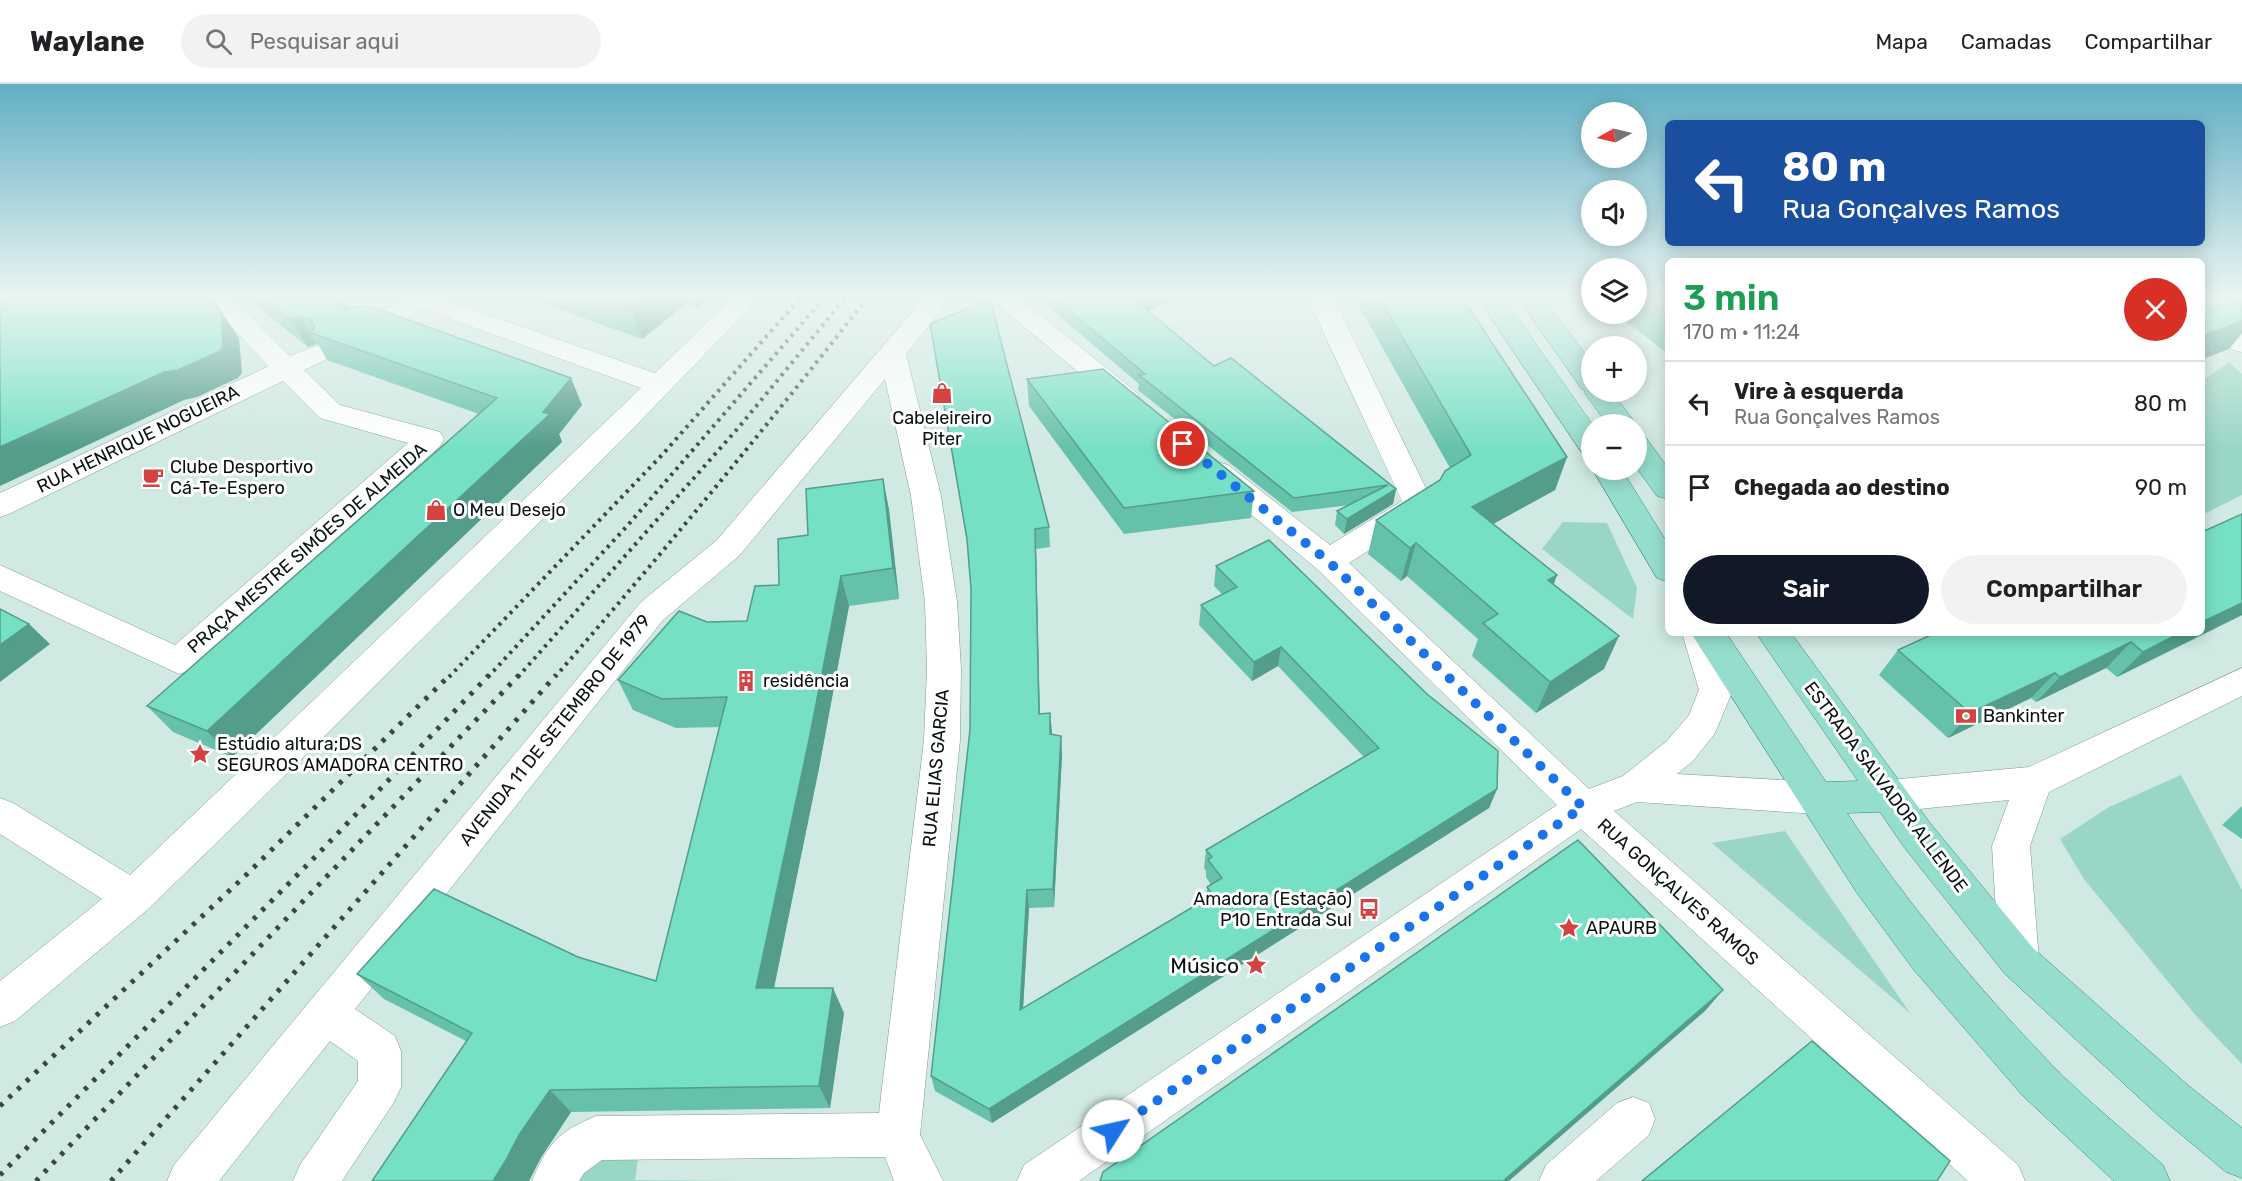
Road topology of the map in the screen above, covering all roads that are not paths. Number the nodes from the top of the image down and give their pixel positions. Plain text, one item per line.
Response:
1 (266, 348) edge
2 (557, 348) edge
3 (695, 348) edge
4 (895, 348) edge
5 (1065, 348) edge
6 (1344, 348) edge
7 (1525, 348) edge
8 (1567, 348) edge
9 (892, 352) junction
10 (316, 354) edge
11 (285, 367) junction
12 (1581, 368) edge
13 (658, 384) junction
14 (1147, 414) edge
15 (1581, 430) edge
16 (1192, 451) edge
17 (1647, 460) edge
18 (1613, 480) edge
19 (1665, 485) edge
20 (0, 506) edge
21 (1328, 561) junction
22 (1665, 565) edge
23 (0, 577) edge
24 (1700, 636) edge
25 (1710, 636) edge
26 (1775, 636) edge
27 (2242, 681) edge
28 (2034, 782) junction
29 (1636, 787) junction
30 (1889, 796) junction
31 (1817, 798) junction
32 (1583, 807) junction
33 (0, 814) edge
34 (133, 898) junction
35 (2019, 961) junction
36 (0, 1007) edge
37 (325, 1013) junction
38 (1633, 1119) dead end
39 (898, 1136) junction
40 (2242, 1156) edge
41 (190, 1181) edge
42 (316, 1181) edge
43 (555, 1181) edge
44 (920, 1181) edge
45 (1040, 1181) edge
46 (1562, 1181) edge
47 (2002, 1181) edge
48 (2147, 1181) edge

1 - 11 street
2 - 13 street
3 - 13 street
4 - 9 street, AVENIDA 11 DE SETEMBRO DE 1979
5 - 14 street
6 - 21 street
7 - 15 main road
8 - 12 main road
9 - 37 street, AVENIDA 11 DE SETEMBRO DE 1979
9 - 39 street, RUA ELIAS GARCIA
10 - 11 street, RUA HENRIQUE NOGUEIRA
11 - 20 street, RUA HENRIQUE NOGUEIRA
11 - 23 street, PRAÇA MESTRE SIMÕES DE ALMEIDA
13 - 34 street
16 - 21 street, RUA GONÇALVES RAMOS
17 - 19 main road
18 - 22 main road
21 - 32 street, RUA GONÇALVES RAMOS
24 - 29 street
25 - 31 main road
26 - 30 main road, ESTRADA SALVADOR ALLENDE
27 - 28 street
28 - 30 street
28 - 35 street
29 - 31 street
29 - 32 street
30 - 31 main road
30 - 35 main road, ESTRADA SALVADOR ALLENDE
31 - 48 main road
32 - 45 street
32 - 47 street, RUA GONÇALVES RAMOS
33 - 34 street
34 - 36 street
35 - 40 main road, ESTRADA SALVADOR ALLENDE
37 - 41 street, AVENIDA 11 DE SETEMBRO DE 1979
37 - 42 street
38 - 46 street
39 - 43 street
39 - 44 street, RUA ELIAS GARCIA

